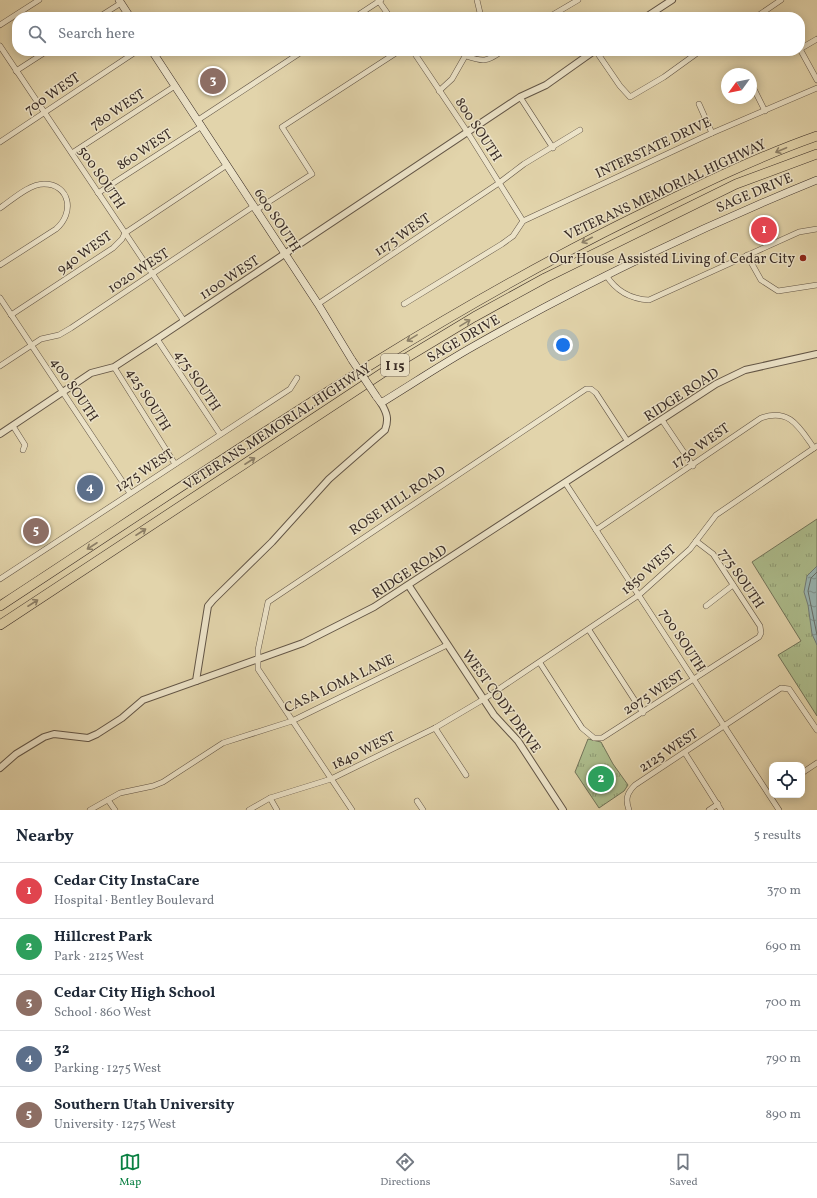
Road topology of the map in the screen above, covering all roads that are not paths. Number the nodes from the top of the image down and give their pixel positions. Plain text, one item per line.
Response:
1 (39, 0) edge
2 (379, 0) edge
3 (477, 0) edge
4 (578, 0) edge
5 (672, 0) edge
6 (781, 0) edge
7 (120, 1) edge
8 (20, 12) edge
9 (106, 12) edge
10 (127, 12) edge
11 (362, 12) edge
12 (387, 12) edge
13 (480, 12) edge
14 (558, 12) edge
15 (654, 12) edge
16 (763, 12) edge
17 (12, 17) edge
18 (0, 25) edge
19 (817, 38) edge
20 (0, 46) edge
21 (805, 46) edge
22 (39, 56) edge
23 (130, 56) edge
24 (155, 56) edge
25 (296, 56) edge
26 (391, 56) edge
27 (416, 56) edge
28 (466, 56) edge
29 (471, 56) edge
30 (495, 56) edge
31 (588, 56) edge
32 (599, 56) edge
33 (693, 56) edge
34 (804, 56) edge
35 (16, 71) junction
36 (817, 80) edge
37 (175, 86) junction
38 (817, 88) edge
39 (439, 91) junction
40 (757, 95) edge
41 (520, 97) junction
42 (699, 104) dead end
43 (765, 111) junction
44 (44, 113) junction
45 (200, 123) junction
46 (580, 130) dead end
47 (468, 133) junction
48 (712, 133) junction
49 (817, 133) edge
50 (817, 136) edge
51 (804, 141) junction
52 (0, 142) edge
53 (553, 148) junction
54 (72, 153) junction
55 (817, 154) edge
56 (228, 166) junction
57 (817, 180) edge
58 (499, 183) junction
59 (98, 193) junction
60 (0, 208) edge
61 (255, 208) junction
62 (523, 221) junction
63 (817, 229) edge
64 (125, 233) junction
65 (285, 255) junction
66 (747, 255) junction
67 (0, 265) edge
68 (153, 275) junction
69 (606, 275) junction
70 (817, 285) edge
71 (0, 298) edge
72 (318, 304) junction
73 (404, 304) dead end
74 (11, 315) junction
75 (184, 321) junction
76 (157, 339) junction
77 (31, 345) junction
78 (817, 354) edge
79 (0, 366) edge
80 (114, 366) junction
81 (297, 378) dead end
82 (63, 393) junction
83 (381, 403) junction
84 (662, 420) junction
85 (13, 426) junction
86 (0, 434) edge
87 (220, 434) junction
88 (628, 442) junction
89 (815, 447) edge
90 (24, 450) dead end
91 (176, 464) junction
92 (693, 466) junction
93 (566, 484) junction
94 (130, 493) junction
95 (596, 530) junction
96 (696, 541) junction
97 (0, 579) edge
98 (733, 585) junction
99 (409, 586) junction
100 (639, 595) junction
101 (0, 606) edge
102 (706, 606) dead end
103 (0, 625) edge
104 (589, 630) junction
105 (761, 633) joint
106 (447, 644) junction
107 (257, 660) junction
108 (540, 663) junction
109 (694, 679) junction
110 (196, 681) junction
111 (484, 699) junction
112 (643, 713) junction
113 (292, 721) junction
114 (724, 725) junction
115 (435, 728) junction
116 (817, 730) edge
117 (684, 753) junction
118 (817, 763) edge
119 (0, 768) edge
120 (805, 771) edge
121 (466, 775) dead end
122 (331, 779) junction
123 (769, 792) edge
124 (270, 798) junction
125 (772, 798) edge
126 (108, 800) junction
127 (417, 801) dead end
128 (718, 804) junction
129 (90, 810) edge
130 (115, 810) edge
131 (249, 810) edge
132 (277, 810) edge
133 (352, 810) edge
134 (423, 810) edge
135 (563, 810) edge
136 (629, 810) edge
137 (709, 810) edge
138 (721, 810) edge
139 (779, 810) edge

1 - 8 street
2 - 11 street
2 - 12 street
3 - 13 street
4 - 14 street
5 - 15 street
6 - 16 street
7 - 9 street
7 - 10 main road
17 - 18 street
19 - 21 street
20 - 35 street, 500 SOUTH
22 - 35 street
23 - 44 street, 700 WEST
24 - 37 main road, 600 SOUTH
25 - 45 street, 860 WEST
26 - 61 street, 1020 WEST
27 - 39 street, 800 SOUTH
28 - 39 street
29 - 30 street
31 - 41 street, 1100 WEST
32 - 33 street
34 - 36 street
35 - 44 street, 500 SOUTH
37 - 45 main road, 600 SOUTH
37 - 54 street, 780 WEST
38 - 43 street, INTERSTATE DRIVE
39 - 47 street, 800 SOUTH
40 - 43 street
41 - 47 street, 1100 WEST
41 - 53 street
42 - 48 street
43 - 48 street, INTERSTATE DRIVE
44 - 52 street, 700 WEST
44 - 54 street, 500 SOUTH
45 - 56 main road, 600 SOUTH
45 - 59 street, 860 WEST
46 - 53 street, 1175 WEST
47 - 58 street, 800 SOUTH
47 - 65 street, 1100 WEST
48 - 62 street, INTERSTATE DRIVE
49 - 51 highway
50 - 51 highway, VETERANS MEMORIAL HIGHWAY / I 15
51 -> 101 highway, VETERANS MEMORIAL HIGHWAY / I 15
53 - 58 street, 1175 WEST
54 - 59 street, 500 SOUTH
103 -> 55 highway, VETERANS MEMORIAL HIGHWAY / I 15
56 - 61 main road, 600 SOUTH
56 - 64 street, 940 WEST
57 - 69 main road, SAGE DRIVE
58 - 62 street, 800 SOUTH
58 - 72 street, 1175 WEST
59 - 64 street, 500 SOUTH
60 - 67 street
61 - 65 main road, 600 SOUTH
61 - 68 street, 1020 WEST
62 - 73 street
63 - 66 street
64 - 68 street, 500 SOUTH
64 - 74 street, 940 WEST
65 - 72 main road, 600 SOUTH
65 - 75 street, 1100 WEST
66 - 69 street
66 - 70 street
68 - 75 street, 500 SOUTH
68 - 77 street, 1020 WEST
69 - 83 main road, SAGE DRIVE
71 - 74 street, 400 SOUTH
72 - 83 main road, 600 SOUTH, bridge
74 - 77 street, 400 SOUTH
75 - 76 street, 1100 WEST
76 - 80 street, 1100 WEST
76 - 87 street, 475 SOUTH
77 - 79 street, 1020 WEST
77 - 82 street, 400 SOUTH
78 - 84 street, RIDGE ROAD
80 - 82 street, 1100 WEST
80 - 91 street, 425 SOUTH
81 - 87 street, 1275 WEST
82 - 85 street, 1100 WEST
82 - 94 street, 400 SOUTH
83 - 110 street
84 - 88 street, RIDGE ROAD
84 - 92 street
85 - 86 street, 1100 WEST
85 - 90 street
87 - 91 street, 1275 WEST
88 - 93 street, RIDGE ROAD
88 - 107 street, ROSE HILL ROAD
89 - 92 street, 1750 WEST
89 - 96 street, 1850 WEST
91 - 94 street, 1275 WEST
92 - 95 street, 1750 WEST
93 - 95 street, 700 SOUTH
93 - 99 street, RIDGE ROAD
94 - 97 street, 1275 WEST
95 - 100 street, 700 SOUTH
96 - 98 street, 775 SOUTH
96 - 100 street, 1850 WEST
98 - 102 street
98 - 105 street, 775 SOUTH
99 - 106 street, WEST CODY DRIVE
99 - 107 street, RIDGE ROAD
100 - 104 street, 1850 WEST
100 - 109 street, 700 SOUTH
104 - 108 street, 1850 WEST
104 - 112 street
105 - 109 street, 2075 WEST
106 - 111 street, WEST CODY DRIVE
106 - 113 street, CASA LOMA LANE
107 - 110 street, RIDGE ROAD
107 - 113 street
108 - 111 street, 1850 WEST
108 - 112 street, 2075 WEST
109 - 112 street, 2075 WEST
109 - 114 street, 700 SOUTH
110 - 119 street, RIDGE ROAD
111 - 115 street, 1840 WEST
111 - 135 street, WEST CODY DRIVE
113 - 122 street
113 - 126 street, CASA LOMA LANE
114 - 116 street, 2125 WEST
114 - 117 street, 2125 WEST
114 - 123 street, 700 SOUTH
115 - 121 street
115 - 122 street, 1840 WEST
117 - 128 street
117 - 136 street, 2125 WEST
118 - 120 street
122 - 124 street, 1840 WEST
122 - 133 street
124 - 131 street, 1840 WEST
124 - 132 street
125 - 139 street, 700 SOUTH
126 - 129 street, CASA LOMA LANE
126 - 130 street
127 - 134 street
128 - 137 street
128 - 138 street

